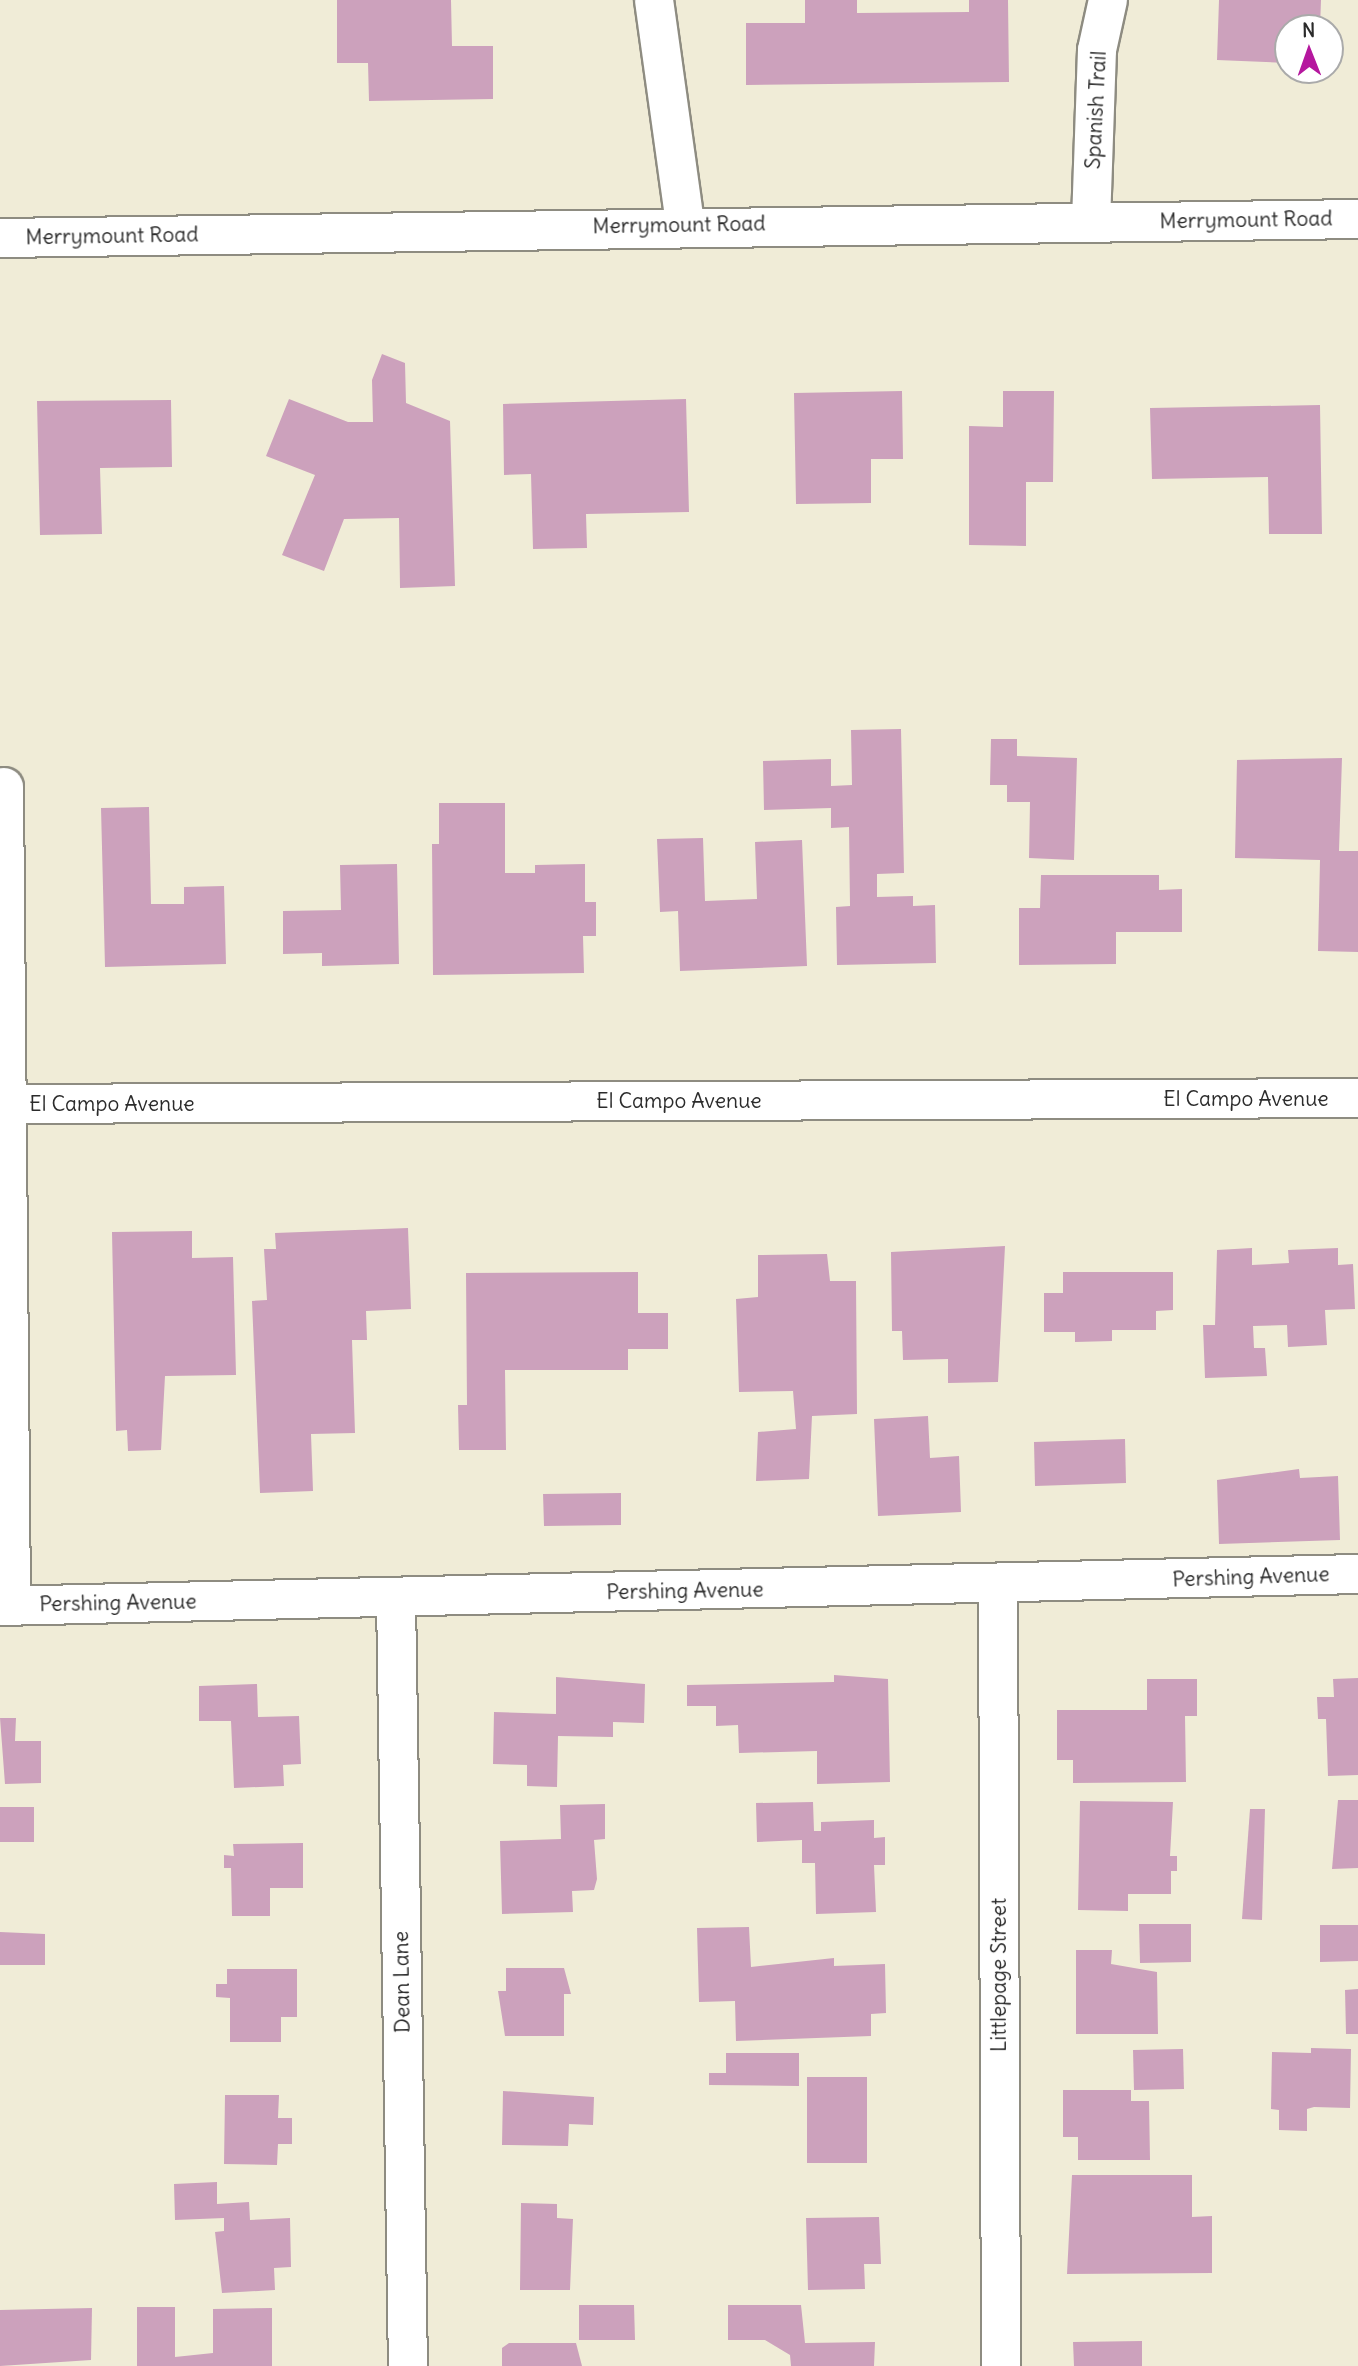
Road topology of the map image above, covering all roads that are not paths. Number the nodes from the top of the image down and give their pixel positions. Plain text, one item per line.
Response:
1 (654, 0) edge
2 (1108, 0) edge
3 (1358, 219) edge
4 (1091, 222) junction
5 (685, 224) junction
6 (0, 238) edge
7 (4, 787) dead end
8 (1358, 1098) edge
9 (4, 1104) edge
10 (1358, 1574) edge
11 (998, 1583) junction
12 (396, 1597) junction
13 (6, 1605) edge
14 (408, 2366) edge
15 (1001, 2366) edge

1 - 5 street
2 - 4 street, Spanish Trail
3 - 4 street, Merrymount Road
4 - 5 street, Merrymount Road
5 - 6 street, Merrymount Road
7 - 9 street
8 - 9 street, El Campo Avenue
9 - 13 street
10 - 11 street, Pershing Avenue
11 - 12 street, Pershing Avenue
11 - 15 street, Littlepage Street
12 - 13 street, Pershing Avenue
12 - 14 street, Dean Lane

